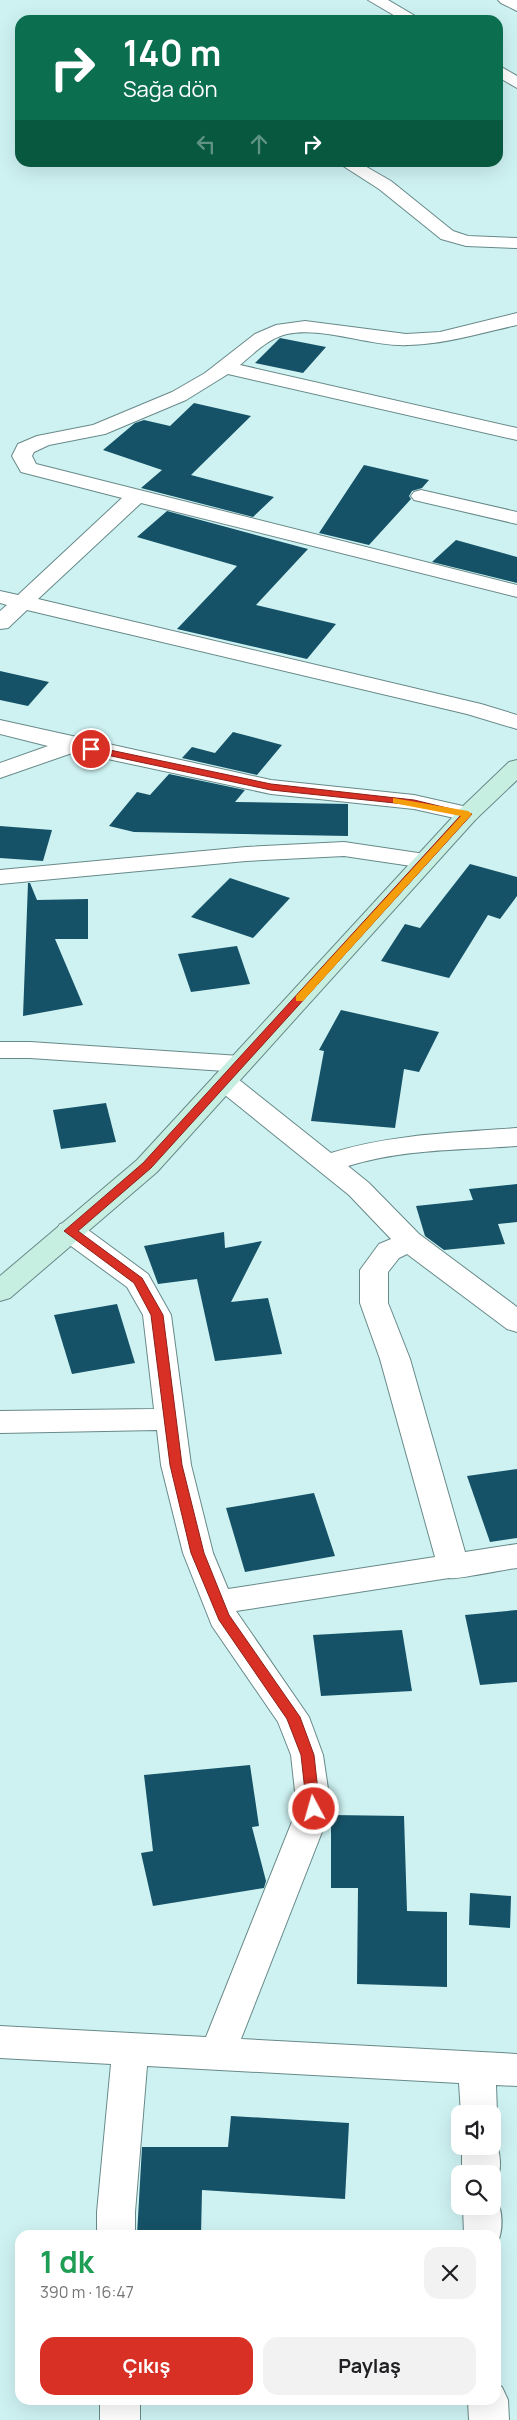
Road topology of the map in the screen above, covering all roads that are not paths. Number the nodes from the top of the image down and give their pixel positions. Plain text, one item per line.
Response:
1 (376, 0) edge
2 (506, 0) edge
3 (517, 6) edge
4 (404, 15) edge
5 (503, 73) edge
6 (517, 83) edge
7 (353, 167) edge
8 (517, 242) edge
9 (517, 319) edge
10 (225, 366) junction
11 (517, 434) edge
12 (136, 496) junction
13 (421, 496) dead end
14 (517, 518) edge
15 (517, 591) edge
16 (0, 597) edge
17 (22, 603) junction
18 (0, 623) edge
19 (517, 722) edge
20 (0, 727) edge
21 (29, 735) junction
22 (72, 745) junction
23 (517, 767) edge
24 (1, 771) edge
25 (468, 814) junction
26 (425, 861) junction
27 (0, 877) edge
28 (0, 1050) edge
29 (232, 1072) junction
30 (517, 1137) edge
31 (327, 1163) junction
32 (70, 1231) junction
33 (410, 1241) junction
34 (0, 1291) edge
35 (517, 1322) edge
36 (171, 1419) junction
37 (0, 1422) edge
38 (517, 1556) edge
39 (454, 1568) junction
40 (218, 1602) junction
41 (0, 2042) edge
42 (130, 2050) junction
43 (218, 2054) junction
44 (477, 2069) junction
45 (517, 2070) edge
46 (479, 2105) edge
47 (482, 2215) edge
48 (116, 2230) edge
49 (483, 2230) edge
50 (120, 2405) edge
51 (488, 2405) edge
52 (120, 2420) edge
53 (489, 2420) edge

1 - 4 street
2 - 3 street
5 - 6 street
7 - 8 street
9 - 10 street
10 - 11 street
10 - 12 street
12 - 15 street
12 - 17 street
13 - 14 street
16 - 17 street
17 - 18 street
17 - 19 street
20 - 21 street
21 - 22 street
21 - 24 street
22 - 24 street
22 - 25 street
23 - 25 street
25 - 26 street
26 - 27 street
26 - 29 street
28 - 29 street
29 - 31 street
29 - 32 street
30 - 31 street
31 - 33 street
32 - 34 street
32 - 36 street
33 - 35 street
33 - 39 street
36 - 37 street
36 - 40 street
38 - 39 street
39 - 40 street
40 - 43 street
41 - 42 street
42 - 43 street
42 - 48 street
43 - 44 street
44 - 45 street
44 - 46 street
47 - 49 street
50 - 52 street
51 - 53 street

